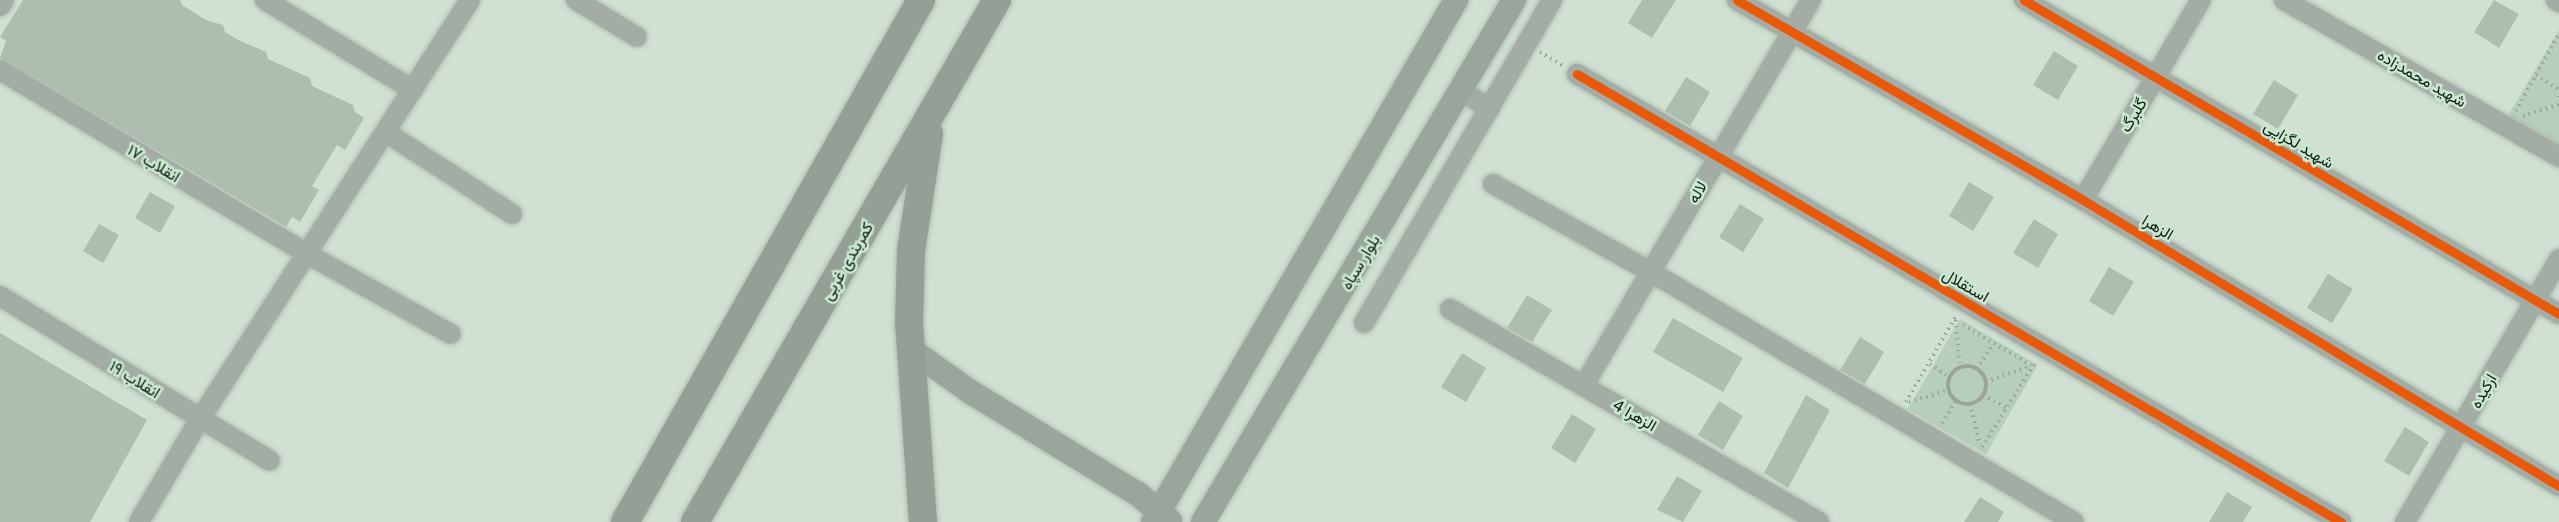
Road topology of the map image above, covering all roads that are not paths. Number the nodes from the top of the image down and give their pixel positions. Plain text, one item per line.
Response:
1 (4, 0) edge
2 (265, 0) edge
3 (470, 0) edge
4 (576, 0) edge
5 (921, 0) edge
6 (997, 0) edge
7 (1456, 0) edge
8 (1515, 0) edge
9 (1552, 0) edge
10 (1737, 0) edge
11 (1811, 0) edge
12 (2024, 0) edge
13 (2200, 0) edge
14 (2284, 0) edge
15 (0, 6) edge
16 (1792, 33) junction
17 (637, 36) dead end
18 (0, 70) edge
19 (1577, 74) dead end
20 (2156, 76) junction
21 (413, 90) junction
22 (1461, 90) junction
23 (1489, 109) junction
24 (933, 113) junction
25 (387, 133) junction
26 (1718, 156) junction
27 (2559, 157) edge
28 (1493, 184) dead end
29 (2083, 200) junction
30 (512, 214) dead end
31 (309, 255) junction
32 (2559, 259) edge
33 (1651, 272) junction
34 (0, 296) edge
35 (2534, 300) junction
36 (1450, 309) dead end
37 (2559, 314) edge
38 (1364, 323) dead end
39 (451, 334) dead end
40 (910, 349) junction
41 (1584, 385) junction
42 (200, 419) junction
43 (2462, 428) junction
44 (270, 461) dead end
45 (2559, 486) edge
46 (1161, 518) edge
47 (139, 522) edge
48 (625, 522) edge
49 (695, 522) edge
50 (923, 522) edge
51 (1203, 522) edge
52 (1819, 522) edge
53 (2074, 522) edge
54 (2341, 522) edge
55 (2405, 522) edge

1 - 15 street
2 - 21 street
3 - 21 street
4 - 17 street
5 - 48 highway
6 - 24 highway, کمربندی غربی
7 - 46 main road
8 - 22 main road, بلوار سپاه
9 - 23 street
10 - 16 street, الزهرا
11 - 16 street, لاله
12 - 20 street, شهید لگزایی
13 - 20 street, گلبرگ
14 - 27 street, شهید محمدزاده
16 - 26 street, لاله
16 - 29 street, الزهرا
18 - 31 street, انقلاب ۱۷
19 - 26 street, استقلال
20 - 29 street, گلبرگ
20 - 35 street, شهید لگزایی
21 - 25 street
22 - 23 street
22 - 51 main road, بلوار سپاه
23 - 38 street
24 - 40 highway
24 - 49 highway, کمربندی غربی
25 - 30 street
25 - 31 street
26 - 33 street, لاله
26 - 54 street, استقلال
28 - 33 street
29 - 43 street, الزهرا
31 - 39 street, انقلاب ۱۷
31 - 42 street
32 - 35 street, ارکیده
33 - 41 street, لاله
33 - 53 street
34 - 42 street, انقلاب ۱۹
35 - 37 street, شهید لگزایی
35 - 43 street, ارکیده
36 - 41 street, الزهرا 4
40 - 46 main road
40 - 50 highway
41 - 52 street, الزهرا 4
42 - 44 street, انقلاب ۱۹
42 - 47 street
43 - 45 street, الزهرا
43 - 55 street, ارکیده

